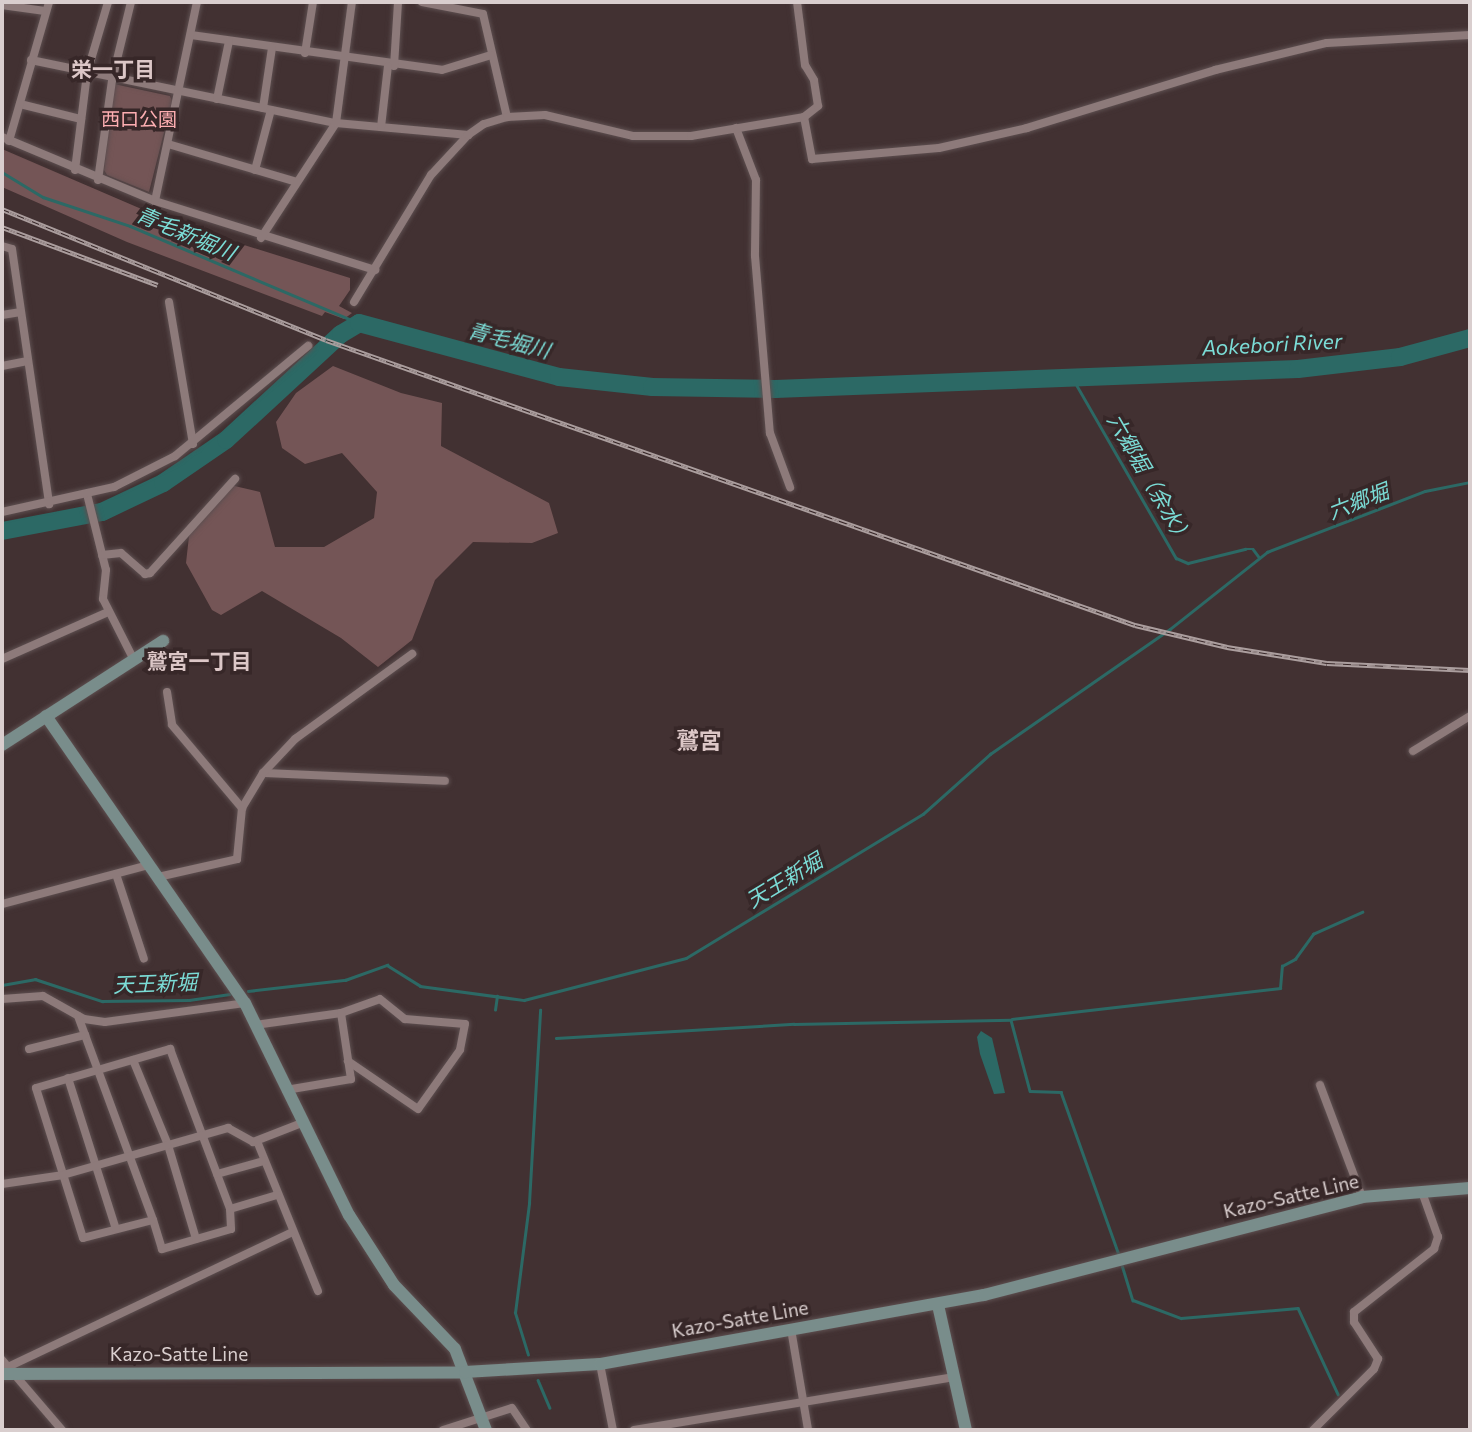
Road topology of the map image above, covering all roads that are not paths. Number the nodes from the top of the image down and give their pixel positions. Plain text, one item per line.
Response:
1 (49, 2) edge
2 (108, 2) edge
3 (131, 2) edge
4 (197, 2) edge
5 (313, 2) edge
6 (352, 2) edge
7 (398, 2) edge
8 (422, 2) edge
9 (796, 2) edge
10 (2, 5) edge
11 (46, 11) junction
12 (191, 35) junction
13 (1470, 35) edge
14 (229, 41) junction
15 (272, 48) junction
16 (305, 53) junction
17 (491, 55) junction
18 (31, 60) junction
19 (344, 60) junction
20 (391, 66) junction
21 (88, 73) junction
22 (112, 79) junction
23 (178, 91) junction
24 (217, 99) junction
25 (20, 104) junction
26 (267, 109) junction
27 (507, 117) junction
28 (804, 117) junction
29 (81, 119) junction
30 (336, 123) junction
31 (381, 127) junction
32 (736, 128) junction
33 (468, 135) junction
34 (6, 139) edge
35 (168, 144) junction
36 (75, 170) junction
37 (256, 170) junction
38 (98, 180) junction
39 (297, 182) junction
40 (155, 201) junction
41 (261, 238) junction
42 (2, 246) edge
43 (375, 270) junction
44 (354, 302) dead end
45 (169, 303) dead end
46 (21, 312) junction
47 (2, 315) edge
48 (308, 346) dead end
49 (28, 361) junction
50 (2, 366) edge
51 (193, 444) junction
52 (236, 479) dead end
53 (790, 487) dead end
54 (87, 497) junction
55 (49, 504) junction
56 (2, 512) edge
57 (102, 555) junction
58 (108, 612) junction
59 (163, 641) dead end
60 (412, 654) dead end
61 (2, 659) edge
62 (134, 660) junction
63 (167, 692) dead end
64 (46, 716) junction
65 (1470, 716) edge
66 (2, 745) edge
67 (1413, 751) dead end
68 (263, 773) junction
69 (445, 781) dead end
70 (242, 807) junction
71 (149, 865) junction
72 (116, 874) junction
73 (158, 877) junction
74 (2, 904) edge
75 (144, 959) dead end
76 (2, 999) edge
77 (245, 1003) junction
78 (341, 1013) junction
79 (78, 1016) junction
80 (255, 1025) junction
81 (85, 1035) junction
82 (29, 1049) dead end
83 (133, 1060) junction
84 (348, 1061) junction
85 (99, 1070) junction
86 (68, 1079) junction
87 (1320, 1085) dead end
88 (286, 1090) junction
89 (302, 1123) junction
90 (204, 1135) junction
91 (257, 1141) junction
92 (168, 1145) junction
93 (130, 1156) junction
94 (264, 1161) junction
95 (96, 1166) junction
96 (218, 1174) junction
97 (62, 1175) junction
98 (2, 1184) edge
99 (1470, 1188) edge
100 (1422, 1192) junction
101 (277, 1195) junction
102 (1362, 1197) junction
103 (230, 1209) junction
104 (153, 1220) junction
105 (116, 1229) junction
106 (292, 1232) junction
107 (196, 1239) junction
108 (318, 1291) dead end
109 (938, 1305) junction
110 (791, 1329) junction
111 (600, 1364) junction
112 (5, 1369) edge
113 (465, 1372) junction
114 (955, 1377) junction
115 (803, 1403) junction
116 (481, 1416) junction
117 (62, 1430) edge
118 (443, 1430) edge
119 (486, 1430) edge
120 (527, 1430) edge
121 (614, 1430) edge
122 (634, 1430) edge
123 (808, 1430) edge
124 (966, 1430) edge
125 (1313, 1430) edge

1 - 11 street
2 - 21 street
3 - 22 street
4 - 12 street
5 - 16 street
6 - 19 street
7 - 20 street
8 - 17 street
9 - 28 street
10 - 11 street
11 - 18 street
12 - 14 street
12 - 23 street
13 - 28 street
14 - 15 street
14 - 24 street
15 - 16 street
15 - 26 street
16 - 19 street
17 - 20 street
17 - 27 street
18 - 21 street
18 - 25 street
19 - 20 street
19 - 30 street
20 - 31 street
21 - 22 street
21 - 29 street
22 - 23 street
22 - 38 street
23 - 24 street
23 - 35 street
24 - 26 street
25 - 29 street
25 - 34 street
26 - 30 street
26 - 37 street
27 - 32 street
27 - 33 street
28 - 32 street
29 - 36 street
30 - 31 street
30 - 39 street
31 - 33 street
32 - 53 street
33 - 43 street
34 - 36 street
35 - 37 street
35 - 40 street
36 - 38 street
37 - 39 street
38 - 40 street
39 - 41 street
40 - 41 street
41 - 43 street
42 - 46 street
43 - 44 street
45 - 51 street
46 - 47 street
46 - 49 street
48 - 51 street
49 - 50 street
49 - 55 street
51 - 54 street
52 - 57 street
54 - 55 street
54 - 57 street
55 - 56 street
57 - 58 street
58 - 61 street
58 - 62 street
59 - 62 main road
60 - 68 street
62 - 64 main road
63 - 70 street
64 - 66 main road
64 - 71 main road
65 - 67 street
68 - 69 street
68 - 70 street
70 - 73 street
71 - 72 street
71 - 73 main road
72 - 74 street
72 - 75 street
73 - 77 main road
76 - 79 street
77 - 79 street
77 - 80 main road
78 - 80 street
78 - 84 street
78 - 84 street
79 - 81 street
80 - 88 main road
81 - 82 street
81 - 85 street
83 - 85 street
83 - 90 street
83 - 92 street
84 - 88 street
85 - 86 street
85 - 93 street
86 - 95 street
86 - 97 street
87 - 102 street
88 - 89 main road
89 - 91 street
89 - 113 main road
90 - 91 street
90 - 92 street
90 - 96 street
91 - 94 street
92 - 93 street
92 - 107 street
93 - 95 street
93 - 104 street
94 - 96 street
94 - 101 street
95 - 97 street
95 - 105 street
96 - 103 street
97 - 98 street
97 - 105 street
99 - 100 main road, Kazo-Satte Line
100 - 102 main road, Kazo-Satte Line
100 - 125 street
101 - 103 street
101 - 106 street
102 - 109 main road, Kazo-Satte Line
103 - 107 street
104 - 105 street
104 - 107 street
106 - 108 street
106 - 112 street
109 - 110 main road, Kazo-Satte Line
109 - 114 main road
110 - 111 main road, Kazo-Satte Line
110 - 115 street
111 - 113 main road, Kazo-Satte Line
111 - 121 street
112 - 113 main road, Kazo-Satte Line
112 - 117 street
113 - 116 main road
114 - 115 street
114 - 124 main road
115 - 122 street
115 - 123 street
116 - 118 street
116 - 119 main road
116 - 120 street

